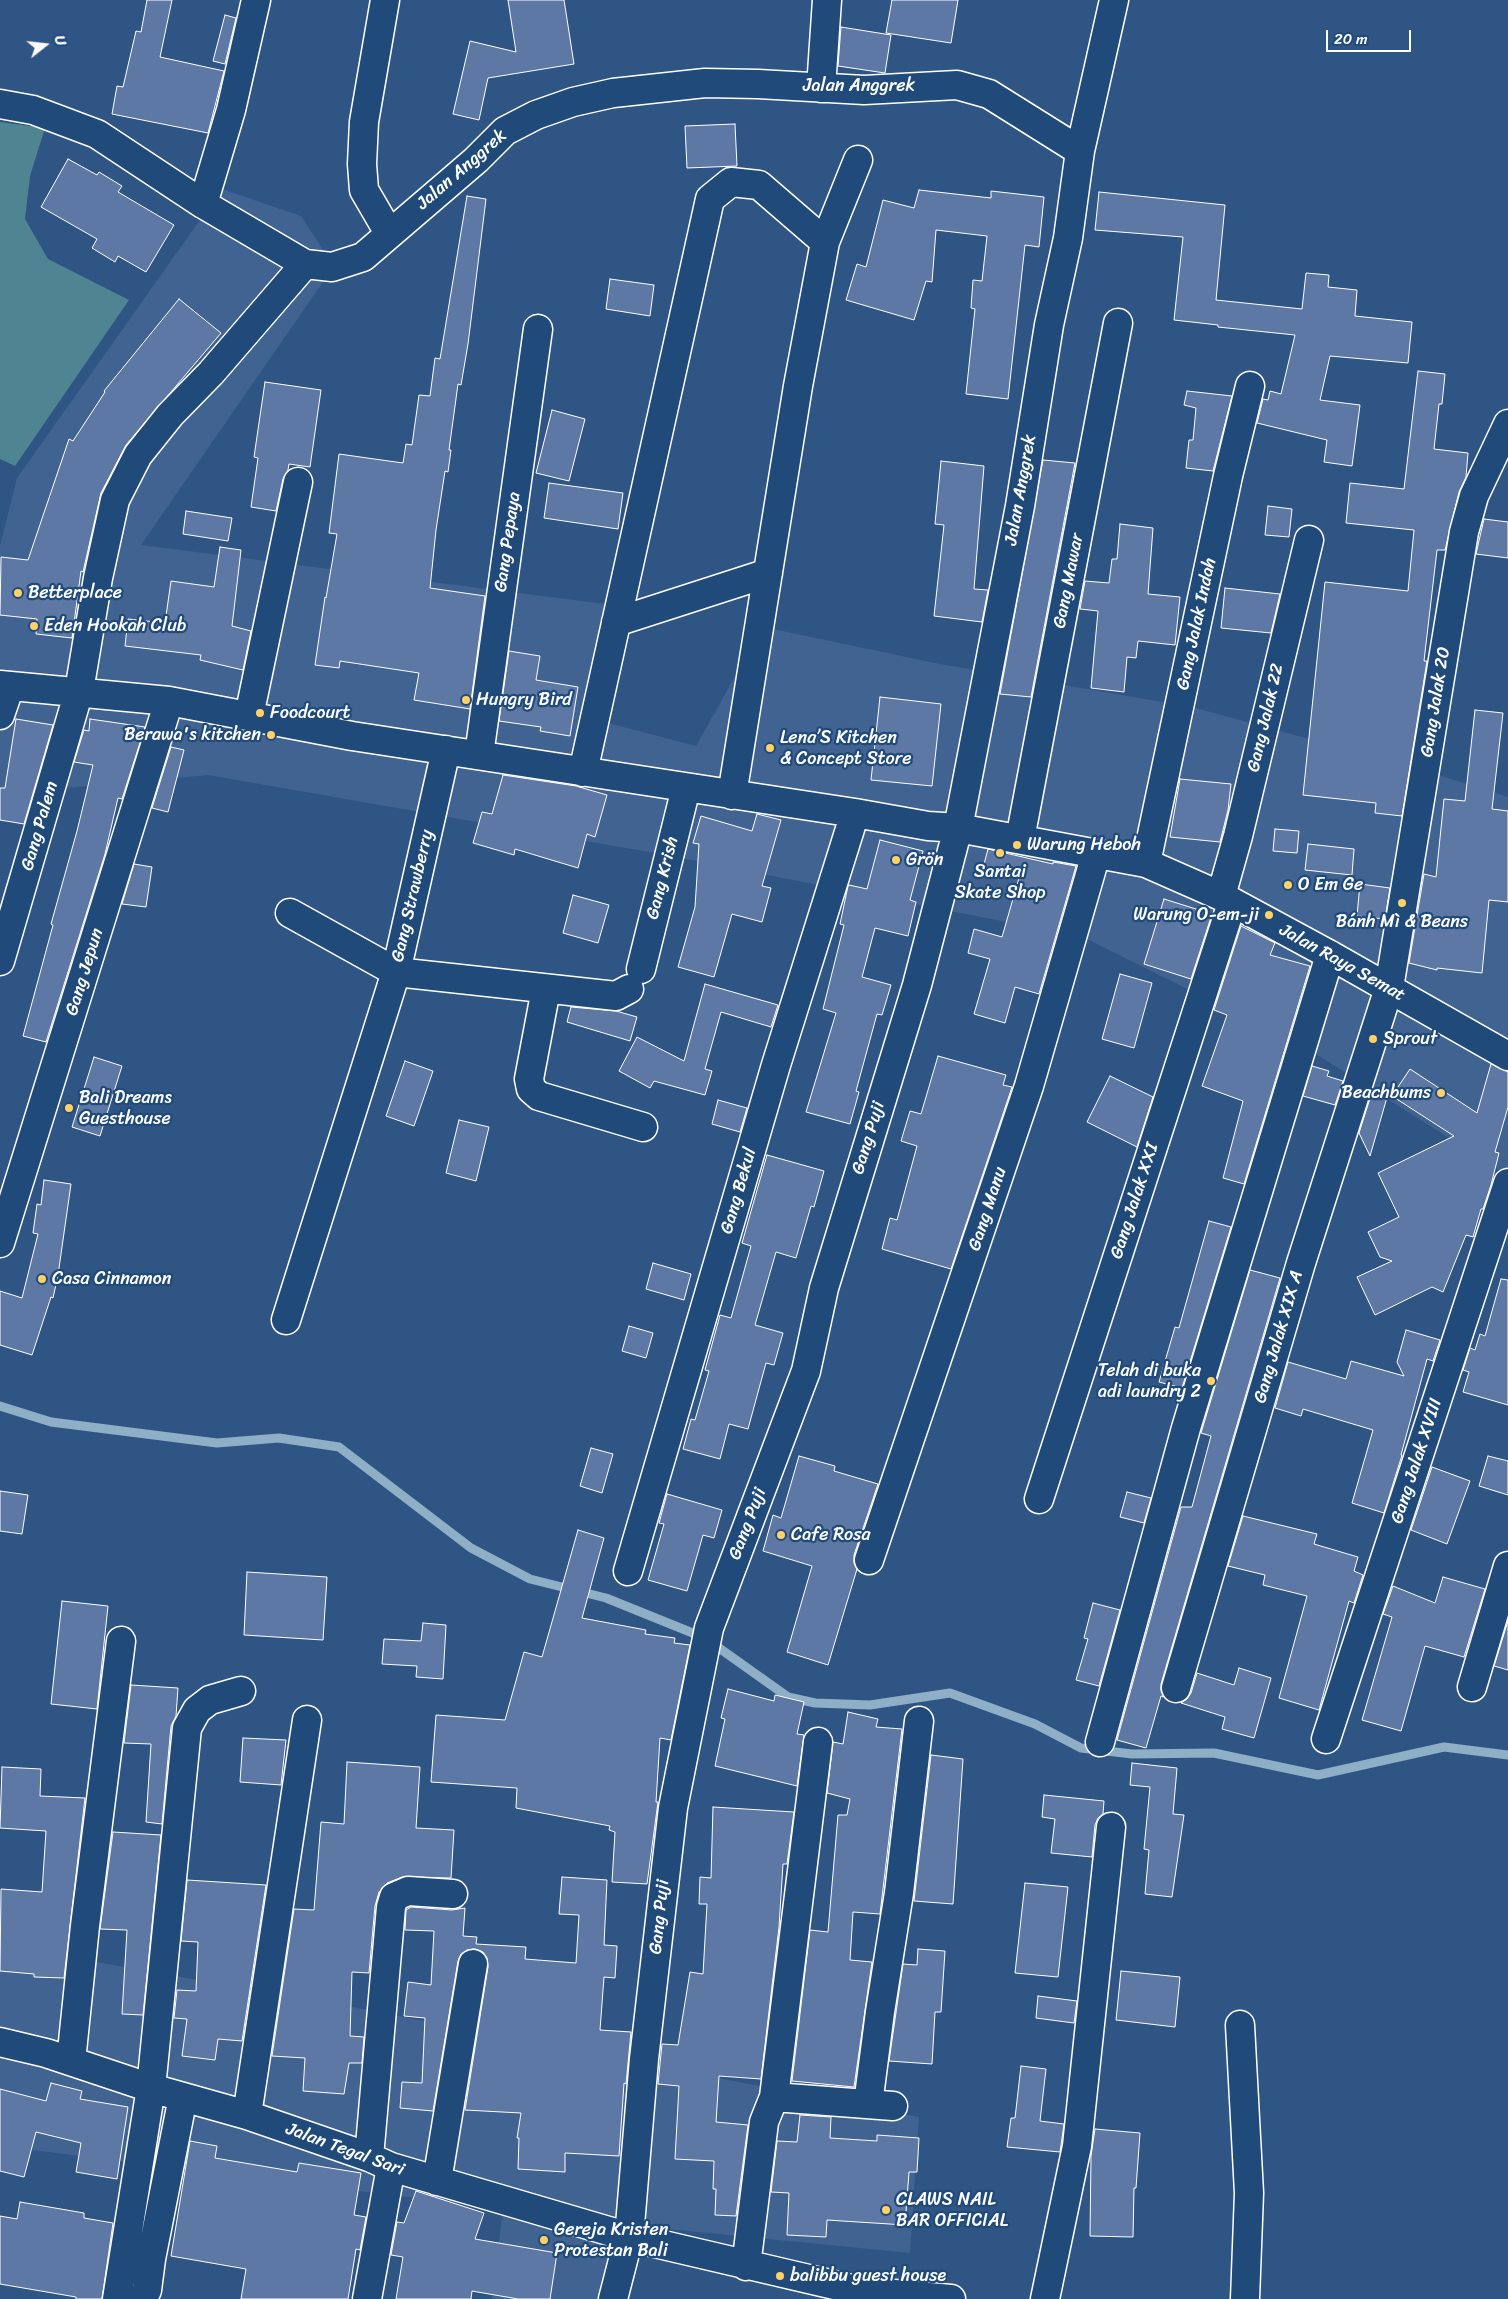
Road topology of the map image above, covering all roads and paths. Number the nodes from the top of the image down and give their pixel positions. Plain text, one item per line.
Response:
1 (256, 0) edge
2 (385, 0) edge
3 (827, 0) edge
4 (1114, 0) edge
5 (821, 88) junction
6 (0, 104) edge
7 (1080, 151) junction
8 (858, 160) dead end
9 (203, 204) junction
10 (389, 234) junction
11 (825, 242) junction
12 (305, 264) junction
13 (1118, 324) dead end
14 (538, 329) dead end
15 (1250, 386) dead end
16 (1508, 424) edge
17 (298, 482) dead end
18 (1309, 540) dead end
19 (768, 573) junction
20 (616, 622) junction
21 (5, 686) edge
22 (80, 691) junction
23 (169, 700) junction
24 (0, 716) edge
25 (248, 716) junction
26 (446, 750) junction
27 (479, 755) junction
28 (583, 772) junction
29 (686, 788) junction
30 (732, 795) junction
31 (855, 813) junction
32 (958, 828) junction
33 (1020, 838) junction
34 (1096, 854) junction
35 (1146, 864) junction
36 (1226, 900) junction
37 (290, 913) dead end
38 (1330, 955) junction
39 (0, 961) edge
40 (396, 972) junction
41 (629, 985) joint
42 (1389, 988) junction
43 (546, 989) junction
44 (1508, 1056) edge
45 (643, 1126) dead end
46 (1508, 1183) edge
47 (0, 1243) edge
48 (286, 1320) dead end
49 (1039, 1500) dead end
50 (869, 1560) dead end
51 (1508, 1566) edge
52 (628, 1571) dead end
53 (121, 1641) dead end
54 (1472, 1687) dead end
55 (1176, 1688) dead end
56 (242, 1691) dead end
57 (307, 1720) dead end
58 (919, 1721) dead end
59 (1326, 1739) dead end
60 (818, 1742) dead end
61 (1100, 1742) dead end
62 (1110, 1827) dead end
63 (453, 1894) dead end
64 (472, 1964) dead end
65 (1240, 2025) dead end
66 (0, 2042) edge
67 (71, 2061) junction
68 (152, 2088) junction
69 (183, 2097) junction
70 (774, 2098) junction
71 (247, 2115) junction
72 (380, 2162) junction
73 (437, 2182) junction
74 (629, 2237) junction
75 (746, 2266) junction
76 (859, 2295) edge
77 (919, 2297) edge
78 (117, 2299) edge
79 (143, 2299) edge
80 (367, 2299) edge
81 (613, 2299) edge
82 (951, 2299) edge
83 (1045, 2299) edge
84 (1245, 2299) edge

1 - 9 street
2 - 10 street
3 - 5 street
4 - 7 street, Jalan Anggrek
5 - 7 street, Jalan Anggrek
5 - 10 street, Jalan Anggrek
6 - 9 street, Jalan Anggrek
7 - 32 street, Jalan Anggrek
8 - 11 street
9 - 12 street, Jalan Anggrek
10 - 12 street, Jalan Anggrek
11 - 19 street
11 - 20 street
12 - 22 street, Gang Palem
13 - 33 street, Gang Mawar
14 - 27 street, Gang Pepaya
15 - 35 street, Gang Jalak Indah
16 - 42 street, Gang Jalak 20
17 - 25 street
18 - 36 street, Gang Jalak 22
19 - 20 street
19 - 30 street
20 - 28 street
21 - 22 street, Jalan Raya Semat
21 - 24 street
22 - 23 street, Jalan Raya Semat
22 - 39 street, Gang Palem
23 - 25 street, Jalan Raya Semat
23 - 47 street, Gang Jepun
25 - 26 street, Jalan Raya Semat
26 - 27 street, Jalan Raya Semat
26 - 40 street, Gang Strawberry
27 - 28 street, Jalan Raya Semat
28 - 29 street, Jalan Raya Semat
29 - 30 street, Jalan Raya Semat
29 - 41 street, Gang Krish
30 - 31 street, Jalan Raya Semat
31 - 32 street, Jalan Raya Semat
31 - 52 street, Gang Bekul
32 - 33 street, Jalan Raya Semat
32 - 74 street, Gang Puji
33 - 34 street, Jalan Raya Semat
34 - 35 street, Jalan Raya Semat
34 - 50 street, Gang Manu
35 - 36 street, Jalan Raya Semat
36 - 38 street, Jalan Raya Semat
36 - 49 street, Gang Jalak XXI
37 - 40 street
38 - 42 street, Jalan Raya Semat
38 - 61 street
40 - 43 street, Gang Strawberry
40 - 48 street
41 - 43 street, Gang Strawberry
42 - 44 street, Jalan Raya Semat
42 - 55 street, Gang Jalak XIX A
43 - 45 street
46 - 59 street, Gang Jalak XVIII
51 - 54 street
53 - 67 street
56 - 68 street
57 - 71 street
58 - 70 street
60 - 70 street
62 - 83 street
63 - 72 street
64 - 73 street
65 - 84 street
66 - 67 street, Jalan Tegal Sari
67 - 68 street, Jalan Tegal Sari
68 - 69 street, Jalan Tegal Sari
68 - 78 street
69 - 71 street, Jalan Tegal Sari
69 - 79 street
70 - 75 street
71 - 72 street, Jalan Tegal Sari
72 - 73 street, Jalan Tegal Sari
72 - 80 street
73 - 74 street, Jalan Tegal Sari
74 - 75 street, Jalan Tegal Sari
74 - 81 street
75 - 76 street, Jalan Tegal Sari
76 - 77 street, Jalan Tegal Sari
77 - 82 street, Jalan Tegal Sari

